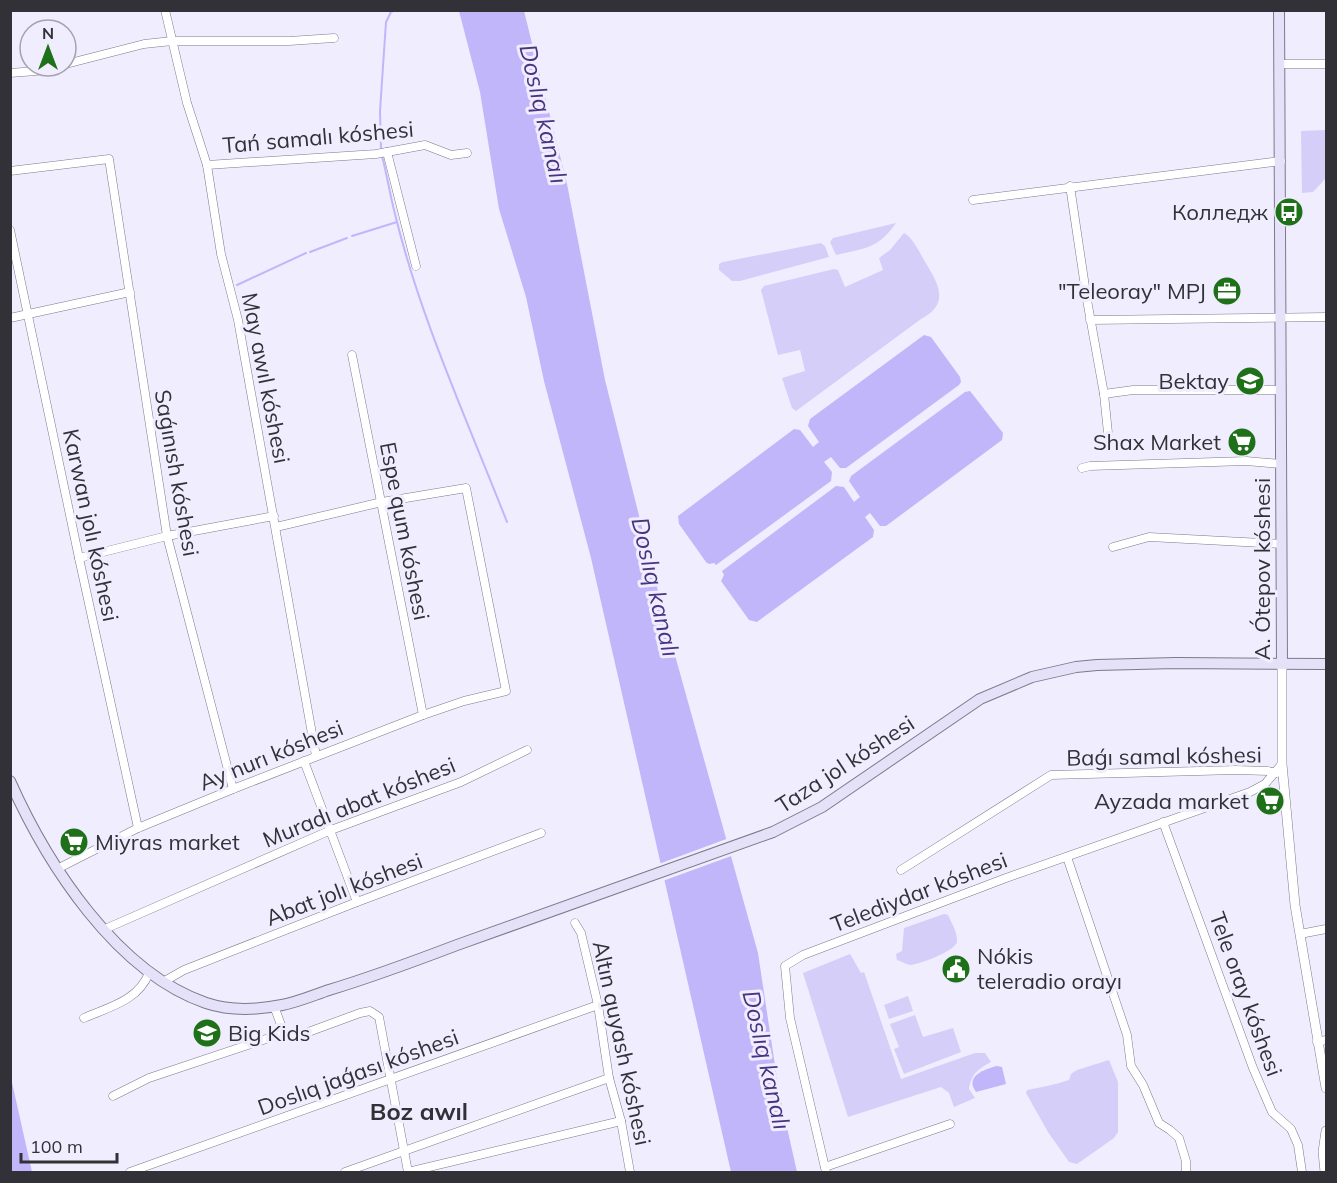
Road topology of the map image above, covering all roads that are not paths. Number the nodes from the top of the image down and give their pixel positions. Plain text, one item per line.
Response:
1 (165, 10) edge
2 (1279, 10) edge
3 (334, 38) dead end
4 (172, 41) junction
5 (78, 61) edge
6 (1280, 64) junction
7 (1326, 64) edge
8 (387, 152) junction
9 (467, 153) dead end
10 (1281, 161) junction
11 (207, 165) junction
12 (10, 171) edge
13 (1070, 186) junction
14 (973, 200) dead end
15 (10, 230) edge
16 (416, 266) dead end
17 (130, 292) junction
18 (29, 314) junction
19 (1280, 317) junction
20 (1326, 317) edge
21 (10, 318) edge
22 (1090, 320) junction
23 (352, 355) dead end
24 (1281, 390) junction
25 (1104, 394) junction
26 (1108, 433) dead end
27 (1281, 464) junction
28 (1082, 468) dead end
29 (382, 502) junction
30 (274, 516) junction
31 (276, 527) junction
32 (167, 536) junction
33 (1282, 544) junction
34 (1113, 547) dead end
35 (79, 558) junction
36 (1282, 664) junction
37 (1326, 664) edge
38 (423, 715) junction
39 (527, 750) dead end
40 (316, 756) junction
41 (304, 761) junction
42 (1282, 764) junction
43 (1276, 773) junction
44 (10, 781) edge
45 (233, 789) junction
46 (1163, 822) junction
47 (138, 828) junction
48 (331, 830) junction
49 (541, 833) dead end
50 (1067, 857) junction
51 (57, 869) junction
52 (901, 870) dead end
53 (357, 902) junction
54 (575, 923) dead end
55 (105, 929) junction
56 (1326, 929) edge
57 (1300, 934) junction
58 (148, 973) junction
59 (162, 982) junction
60 (598, 1005) junction
61 (274, 1006) junction
62 (84, 1018) dead end
63 (284, 1033) junction
64 (1322, 1041) edge
65 (392, 1078) junction
66 (609, 1078) junction
67 (1326, 1088) edge
68 (113, 1096) dead end
69 (621, 1121) junction
70 (950, 1124) dead end
71 (1326, 1131) edge
72 (403, 1151) junction
73 (825, 1170) edge
74 (130, 1173) edge
75 (345, 1173) edge
76 (408, 1173) edge
77 (630, 1173) edge
78 (1186, 1173) edge
79 (1302, 1173) edge
80 (1325, 1173) edge

1 - 4 street, May awıl kóshesi
2 - 6 main road, A. Ótepov kóshesi
3 - 4 street
4 - 5 street
4 - 11 street, May awıl kóshesi
6 - 7 street
6 - 10 main road, A. Ótepov kóshesi
8 - 9 street, Tań samalı kóshesi
8 - 11 street, Tań samalı kóshesi
8 - 16 street
10 - 13 street
10 - 19 main road, A. Ótepov kóshesi
11 - 30 street, May awıl kóshesi
12 - 17 street, Saǵınısh kóshesi
13 - 14 street
13 - 22 street
15 - 18 street, Karwan jolı kóshesi
17 - 18 street
17 - 32 street, Saǵınısh kóshesi
18 - 21 street
18 - 35 street, Karwan jolı kóshesi
19 - 20 street
19 - 22 street
19 - 24 main road, A. Ótepov kóshesi
22 - 25 street
23 - 29 street, Espe qum kóshesi
24 - 25 street
24 - 27 main road, A. Ótepov kóshesi
25 - 26 street
27 - 28 street
27 - 33 main road, A. Ótepov kóshesi
29 - 31 street
29 - 38 street, Espe qum kóshesi
29 - 38 street, Ay nurı kóshesi
30 - 31 street, May awıl kóshesi
30 - 32 street
31 - 40 street, May awıl kóshesi
32 - 35 street
32 - 45 street, Saǵınısh kóshesi
33 - 34 street
33 - 36 main road, A. Ótepov kóshesi
35 - 47 street, Karwan jolı kóshesi
36 - 37 main road, Taza jol kóshesi
36 - 42 street, A. Ótepov kóshesi
36 - 61 main road, Taza jol kóshesi
38 - 40 street, Ay nurı kóshesi
39 - 48 street, Muradı abat kóshesi
40 - 41 street, Ay nurı kóshesi
41 - 45 street, Ay nurı kóshesi
41 - 48 street
42 - 43 street, Telediydar kóshesi
42 - 57 street, A. Ótepov kóshesi
43 - 46 street, Telediydar kóshesi
43 - 52 street, Baǵı samal kóshesi
44 - 51 main road, Taza jol kóshesi
45 - 47 street, Ay nurı kóshesi
46 - 50 street, Telediydar kóshesi
46 - 79 street, Tele oray kóshesi
47 - 51 street, Ay nurı kóshesi
48 - 53 street
48 - 55 street, Muradı abat kóshesi
49 - 53 street, Abat jolı kóshesi
50 - 73 street, Telediydar kóshesi
50 - 78 street
51 - 55 main road, Taza jol kóshesi
53 - 59 street, Abat jolı kóshesi
54 - 60 street, Altın quyash kóshesi
55 - 58 main road, Taza jol kóshesi
56 - 57 street
57 - 64 street, A. Ótepov kóshesi
58 - 59 main road, Taza jol kóshesi
58 - 62 street
59 - 61 main road, Taza jol kóshesi
60 - 65 street, Doslıq jaǵası kóshesi
60 - 66 street, Altın quyash kóshesi
61 - 63 street
63 - 65 street
63 - 68 street
64 - 67 street, A. Ótepov kóshesi
65 - 72 street
65 - 74 street, Doslıq jaǵası kóshesi
66 - 69 street, Altın quyash kóshesi
66 - 72 street
69 - 76 street
69 - 77 street, Altın quyash kóshesi
70 - 73 street
71 - 80 street
72 - 75 street
72 - 76 street

